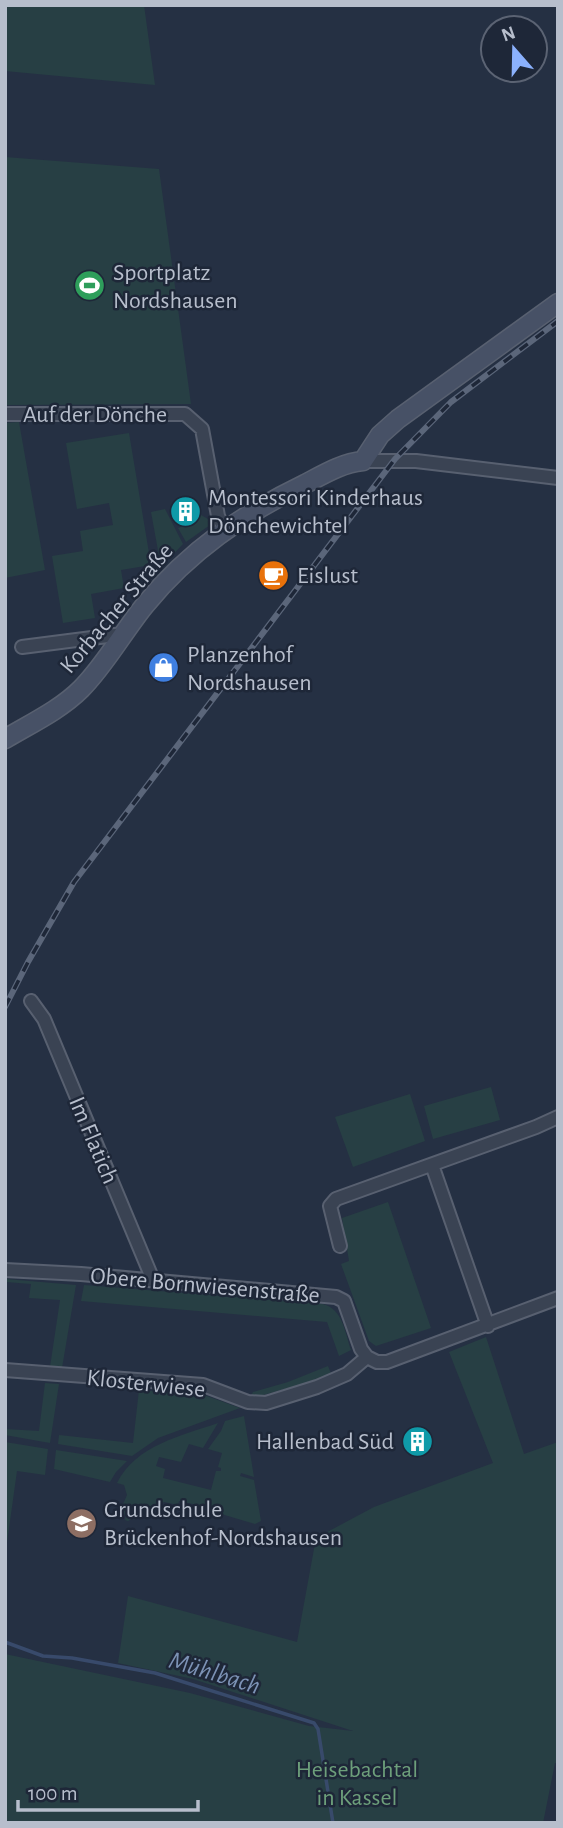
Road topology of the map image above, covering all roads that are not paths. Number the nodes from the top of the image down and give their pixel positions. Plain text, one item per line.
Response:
1 (558, 288) edge
2 (558, 303) edge
3 (535, 321) junction
4 (5, 414) edge
5 (363, 461) junction
6 (558, 478) edge
7 (224, 529) junction
8 (123, 634) junction
9 (22, 647) dead end
10 (5, 739) edge
11 (31, 1001) dead end
12 (558, 1117) edge
13 (432, 1165) junction
14 (340, 1246) dead end
15 (5, 1270) edge
16 (153, 1280) junction
17 (558, 1298) edge
18 (488, 1326) junction
19 (367, 1357) junction
20 (5, 1370) edge

1 - 3 street
2 - 3 street
3 - 5 street
4 - 7 street, Auf der Dönche
5 - 6 street
5 - 7 street, Korbacher Straße
7 - 8 street, Korbacher Straße
8 - 9 street
8 - 10 street, Korbacher Straße
11 - 16 street, Im Flatich
12 - 13 street
13 - 14 street
13 - 18 street
15 - 16 street, Obere Bornwiesenstraße
16 - 19 street, Obere Bornwiesenstraße
17 - 18 street
18 - 19 street
19 - 20 street, Klosterwiese

